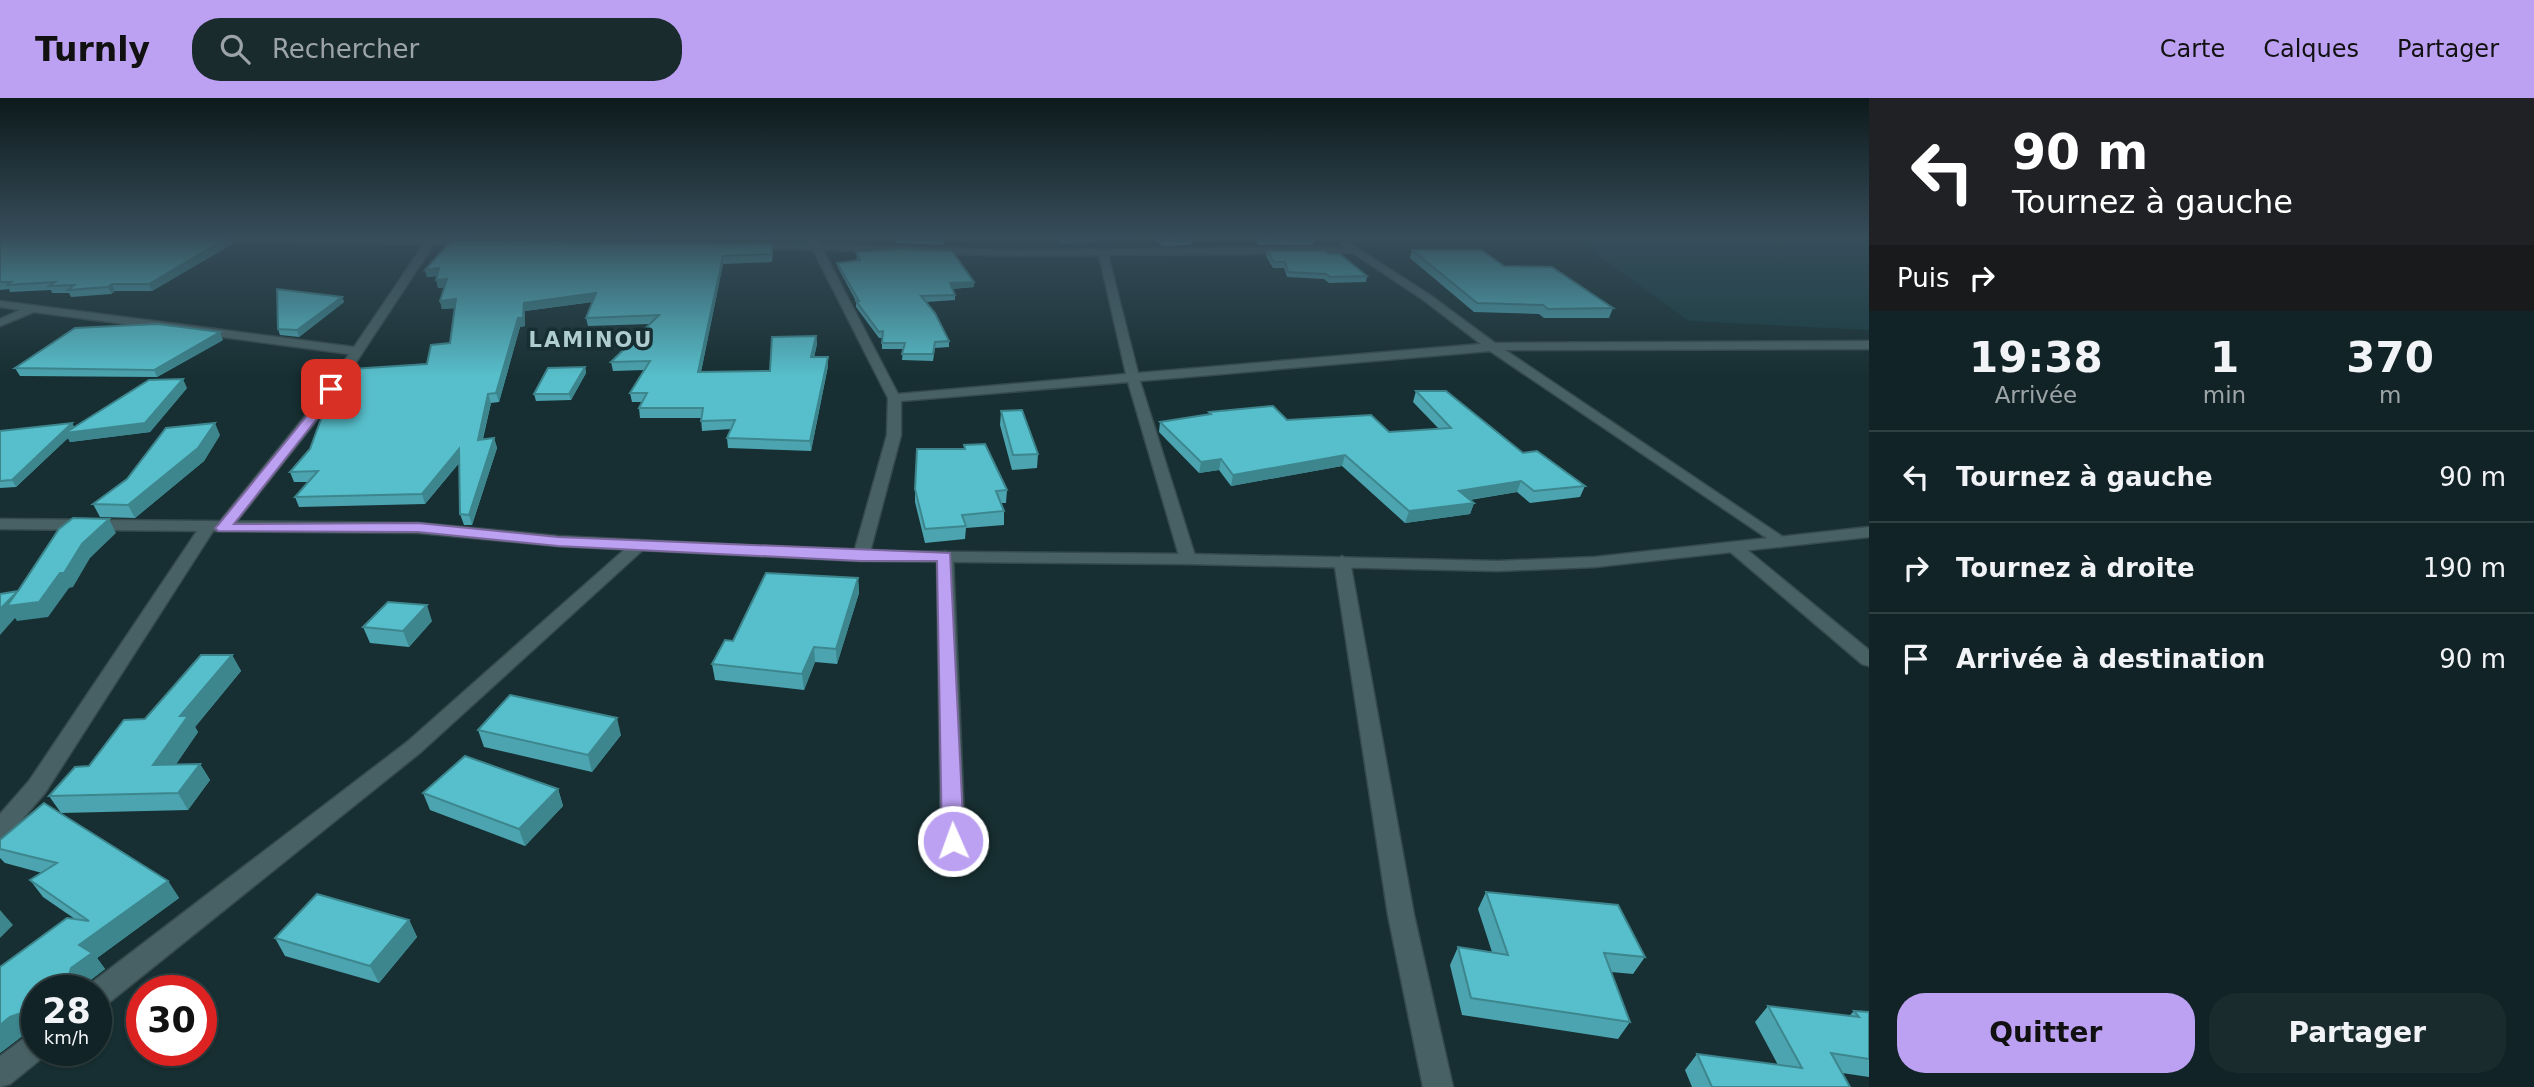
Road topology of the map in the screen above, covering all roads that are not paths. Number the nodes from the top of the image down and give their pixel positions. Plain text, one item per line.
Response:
1 (402, 284) edge
2 (835, 284) edge
3 (1110, 284) edge
4 (1406, 284) edge
5 (0, 304) edge
6 (33, 308) junction
7 (0, 323) edge
8 (1869, 345) edge
9 (1492, 347) junction
10 (356, 351) junction
11 (1133, 378) junction
12 (894, 398) junction
13 (0, 524) edge
14 (215, 528) junction
15 (1869, 532) edge
16 (1780, 541) junction
17 (639, 545) junction
18 (1734, 547) junction
19 (861, 556) junction
20 (945, 556) junction
21 (1188, 559) junction
22 (1342, 561) junction
23 (1869, 660) edge
24 (0, 831) edge
25 (953, 841) dead end
26 (112, 983) edge
27 (21, 1058) edge
28 (0, 1074) edge
29 (1438, 1087) edge

1 - 10 street
2 - 12 street
3 - 11 street
4 - 9 street
5 - 6 street
6 - 7 street
6 - 10 street
8 - 9 street
9 - 11 street
9 - 16 street
10 - 14 street
11 - 12 street
11 - 21 street
12 - 19 street
13 - 14 street
14 - 17 street
14 - 24 street
15 - 16 street
16 - 18 street
17 - 19 street
17 - 26 street
18 - 22 street
18 - 23 street
19 - 20 street
20 - 21 street
20 - 25 street
21 - 22 street
22 - 29 street
27 - 28 street

